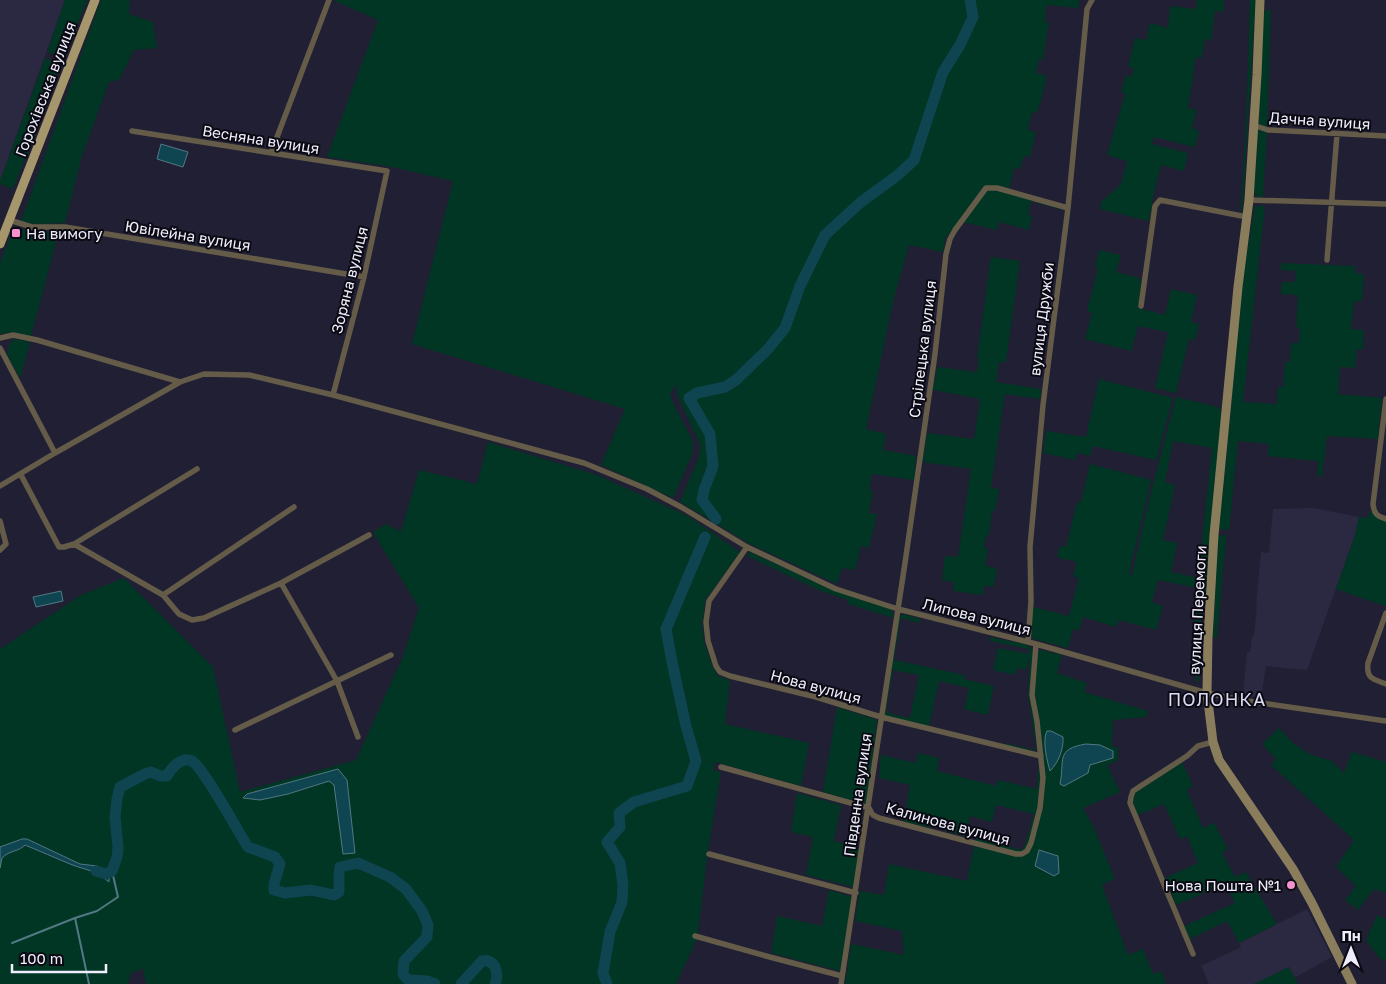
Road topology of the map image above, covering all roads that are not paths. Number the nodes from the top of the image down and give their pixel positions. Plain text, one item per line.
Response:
1 (95, 0) edge
2 (329, 0) edge
3 (1092, 0) edge
4 (1260, 0) edge
5 (1253, 125) junction
6 (132, 131) dead end
7 (1337, 134) junction
8 (1386, 136) edge
9 (271, 153) junction
10 (387, 171) joint
11 (1248, 200) junction
12 (1331, 203) junction
13 (1386, 204) edge
14 (1068, 208) junction
15 (1247, 217) junction
16 (9, 220) junction
17 (0, 244) edge
18 (1327, 260) dead end
19 (364, 276) junction
20 (1141, 306) dead end
21 (0, 338) edge
22 (0, 348) edge
23 (180, 382) junction
24 (333, 395) junction
25 (1386, 399) edge
26 (55, 453) junction
27 (197, 469) dead end
28 (20, 475) junction
29 (0, 486) edge
30 (294, 507) dead end
31 (1384, 518) edge
32 (0, 521) edge
33 (369, 535) dead end
34 (74, 544) junction
35 (747, 547) junction
36 (0, 550) edge
37 (281, 583) junction
38 (163, 595) junction
39 (898, 609) junction
40 (1386, 613) edge
41 (1028, 642) junction
42 (1036, 644) junction
43 (391, 655) dead end
44 (337, 681) junction
45 (1386, 684) edge
46 (1207, 693) junction
47 (881, 717) junction
48 (1386, 721) edge
49 (235, 730) dead end
50 (358, 737) dead end
51 (1213, 742) junction
52 (1041, 756) junction
53 (721, 767) dead end
54 (869, 808) junction
55 (709, 854) dead end
56 (856, 893) junction
57 (695, 936) dead end
58 (1193, 954) dead end
59 (842, 976) junction
60 (841, 984) edge
61 (1352, 984) edge

1 - 16 main road, Горохівська вулиця
2 - 9 street
3 - 14 street, вулиця Дружби
4 - 5 main road, вулиця Перемоги
5 - 7 street, Дачна вулиця
5 - 11 main road, вулиця Перемоги
6 - 9 street, Весняна вулиця
7 - 8 street, Дачна вулиця
7 - 12 street
9 - 10 street, Весняна вулиця
10 - 19 street, Зоряна вулиця
11 - 12 street
11 - 15 main road, вулиця Перемоги
12 - 13 street
12 - 18 street
14 - 39 street, Стрілецька вулиця
14 - 41 street, вулиця Дружби
15 - 20 street
15 - 46 main road, вулиця Перемоги
16 - 17 main road, Горохівська вулиця
16 - 19 street, Ювілейна вулиця
19 - 24 street, Зоряна вулиця
21 - 23 street
22 - 26 street
23 - 24 street, Липова вулиця
23 - 26 street, Липова вулиця
24 - 35 street, Липова вулиця
25 - 31 street
26 - 28 street, Липова вулиця
27 - 34 street
28 - 29 street, Липова вулиця
28 - 34 street
30 - 38 street
32 - 36 street
33 - 37 street
34 - 38 street
35 - 39 street, Липова вулиця
35 - 47 street, Нова вулиця
37 - 38 street
37 - 44 street
39 - 41 street, Липова вулиця
39 - 47 street, Південна вулиця
40 - 45 street
41 - 42 street, Липова вулиця
42 - 46 street, Липова вулиця
42 - 52 street, Калинова вулиця
43 - 44 street
44 - 49 street
44 - 50 street
46 - 48 street, Липова вулиця
46 - 51 main road, вулиця Перемоги
47 - 52 street, Нова вулиця
47 - 54 street, Південна вулиця
51 - 58 street
51 - 61 main road, вулиця Перемоги
52 - 54 street, Калинова вулиця
53 - 54 street, Калинова вулиця
54 - 56 street, Південна вулиця
55 - 56 street
56 - 59 street, Південна вулиця
57 - 59 street
59 - 60 street, Південна вулиця

